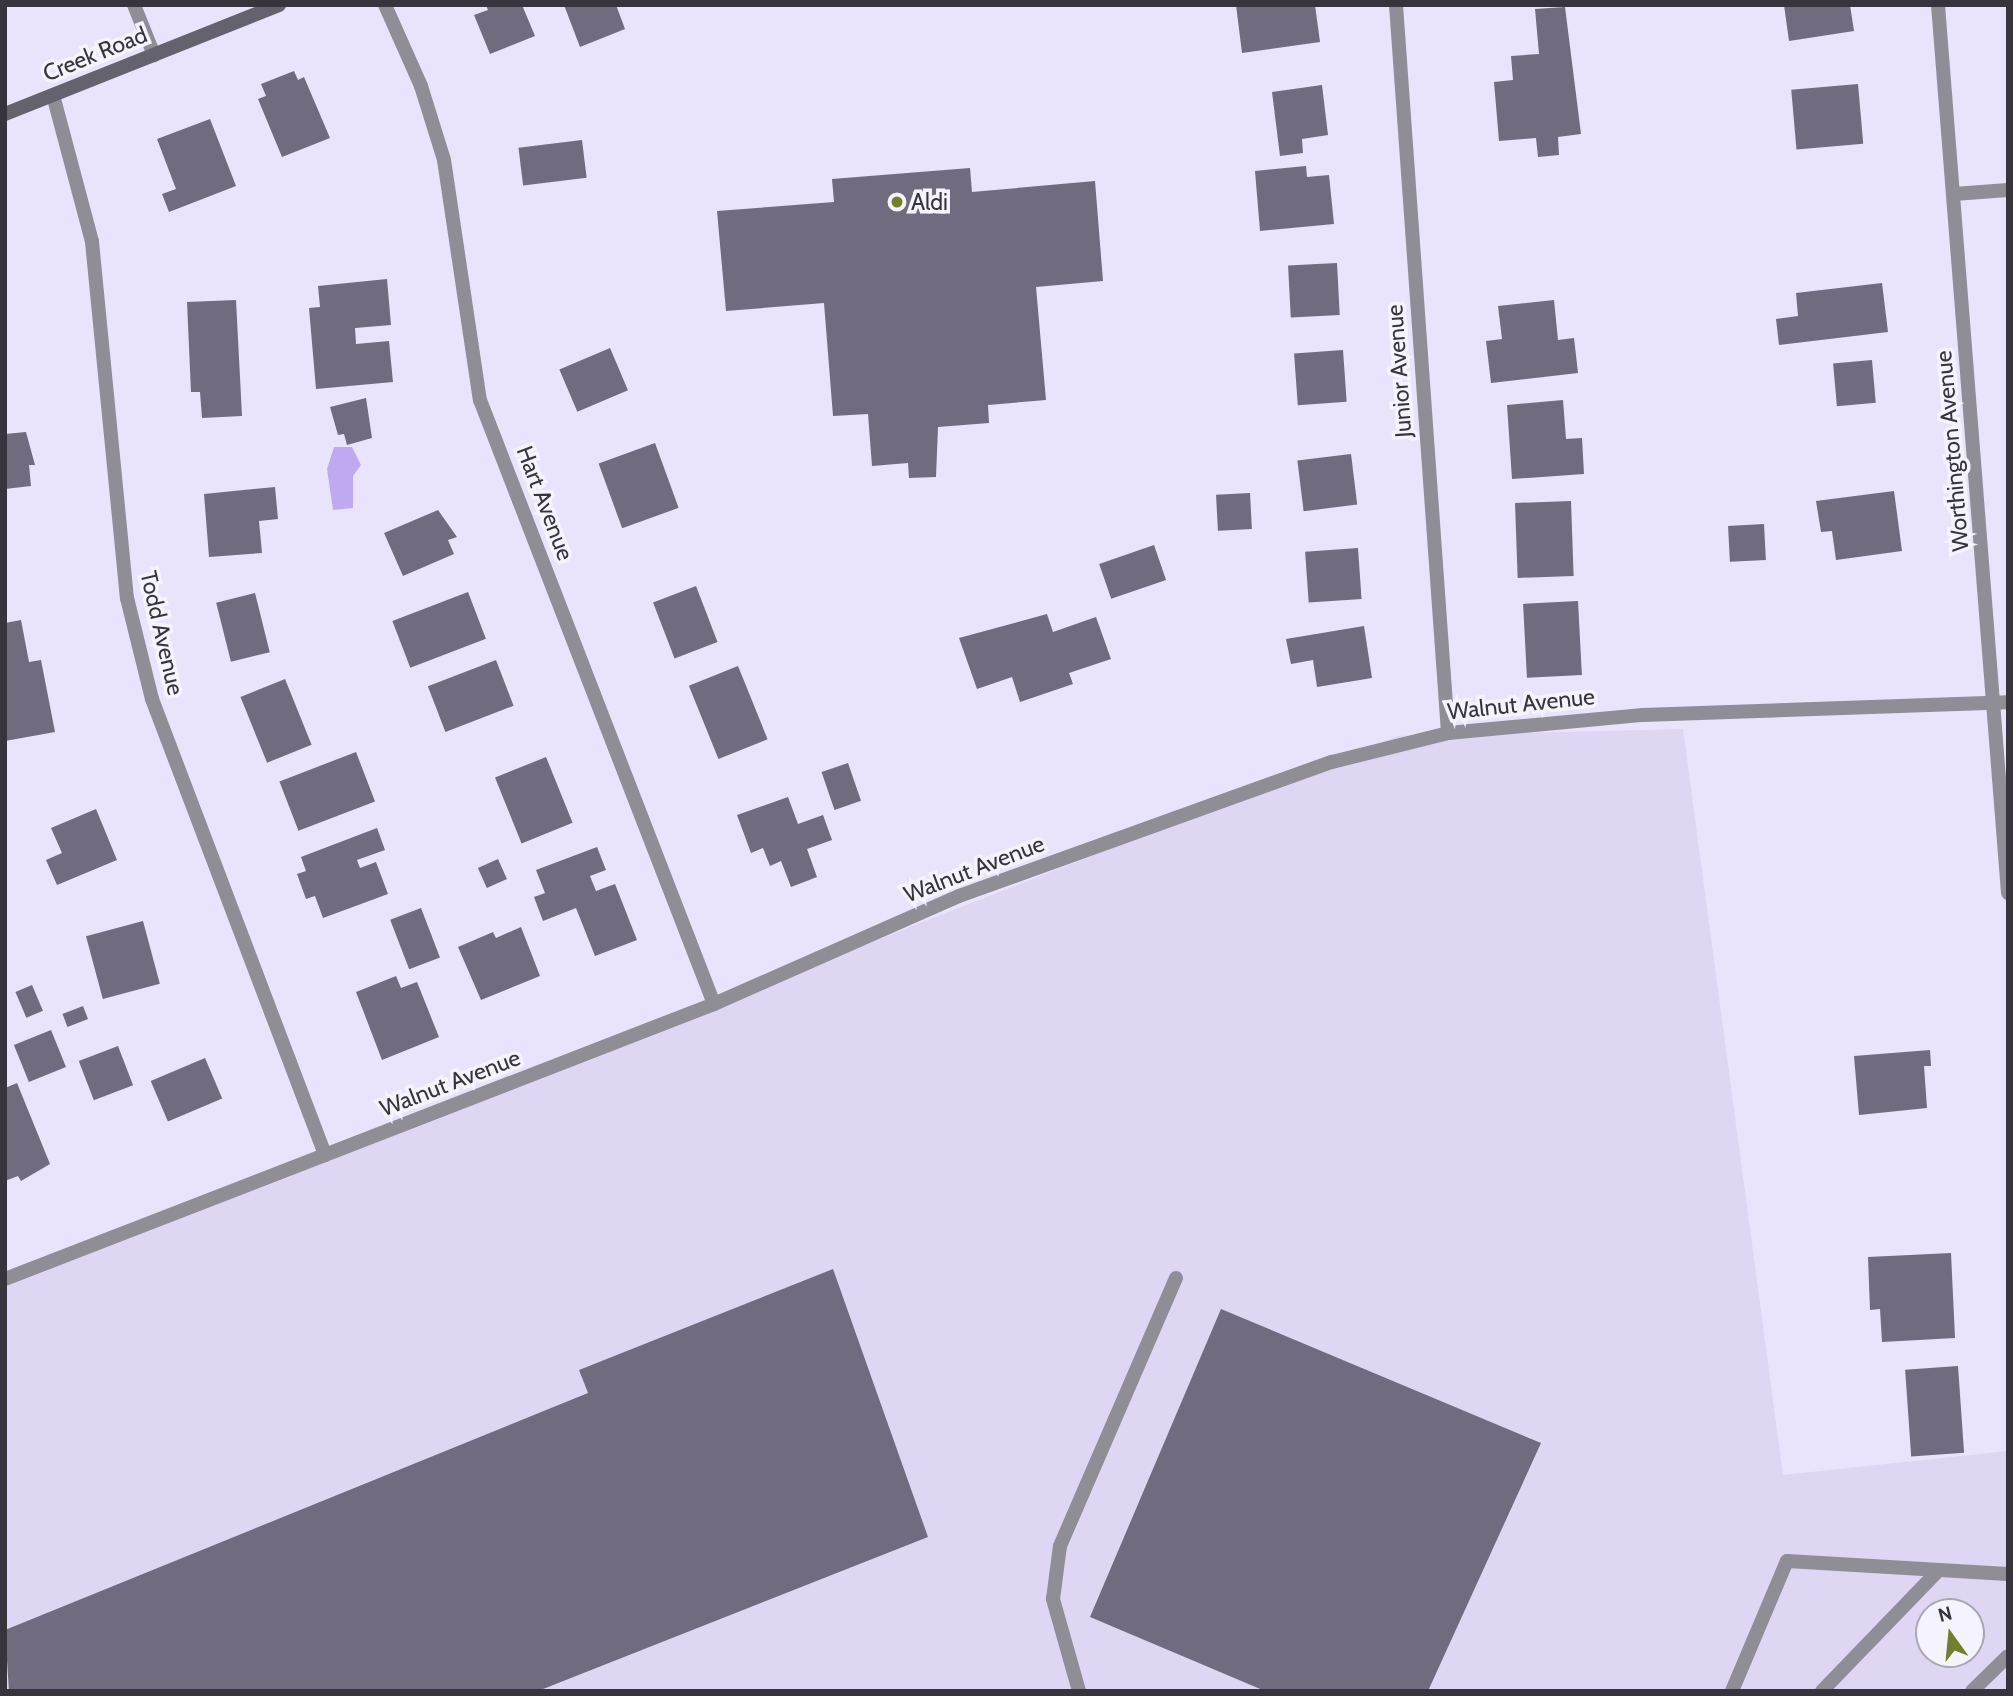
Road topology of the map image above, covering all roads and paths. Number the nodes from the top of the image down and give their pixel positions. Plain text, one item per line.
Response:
1 (134, 5) edge
2 (279, 5) edge
3 (385, 5) edge
4 (1396, 5) edge
5 (1938, 5) edge
6 (154, 55) junction
7 (53, 95) junction
8 (5, 114) edge
9 (2008, 190) edge
10 (1954, 194) junction
11 (2002, 702) edge
12 (1448, 733) junction
13 (2008, 893) edge
14 (715, 1004) junction
15 (325, 1155) junction
16 (1176, 1278) dead end
17 (5, 1279) edge
18 (1939, 1570) junction
19 (2008, 1574) edge
20 (2008, 1656) edge
21 (1079, 1691) edge
22 (1732, 1691) edge
23 (1822, 1691) edge
24 (1972, 1691) edge

1 - 6 street
2 - 6 main road, Creek Road
3 - 14 street, Hart Avenue
4 - 12 street, Junior Avenue
5 - 10 street, Worthington Avenue
6 - 7 main road, Creek Road
7 - 8 main road, Creek Road
7 - 15 street, Todd Avenue
9 - 10 street
10 - 11 street, Worthington Avenue
11 - 12 street, Walnut Avenue
11 - 13 street, Worthington Avenue
12 - 14 street, Walnut Avenue
14 - 15 street, Walnut Avenue
15 - 17 street, Walnut Avenue
16 - 21 street
18 - 19 street
18 - 22 street
18 - 23 street
20 - 24 street

